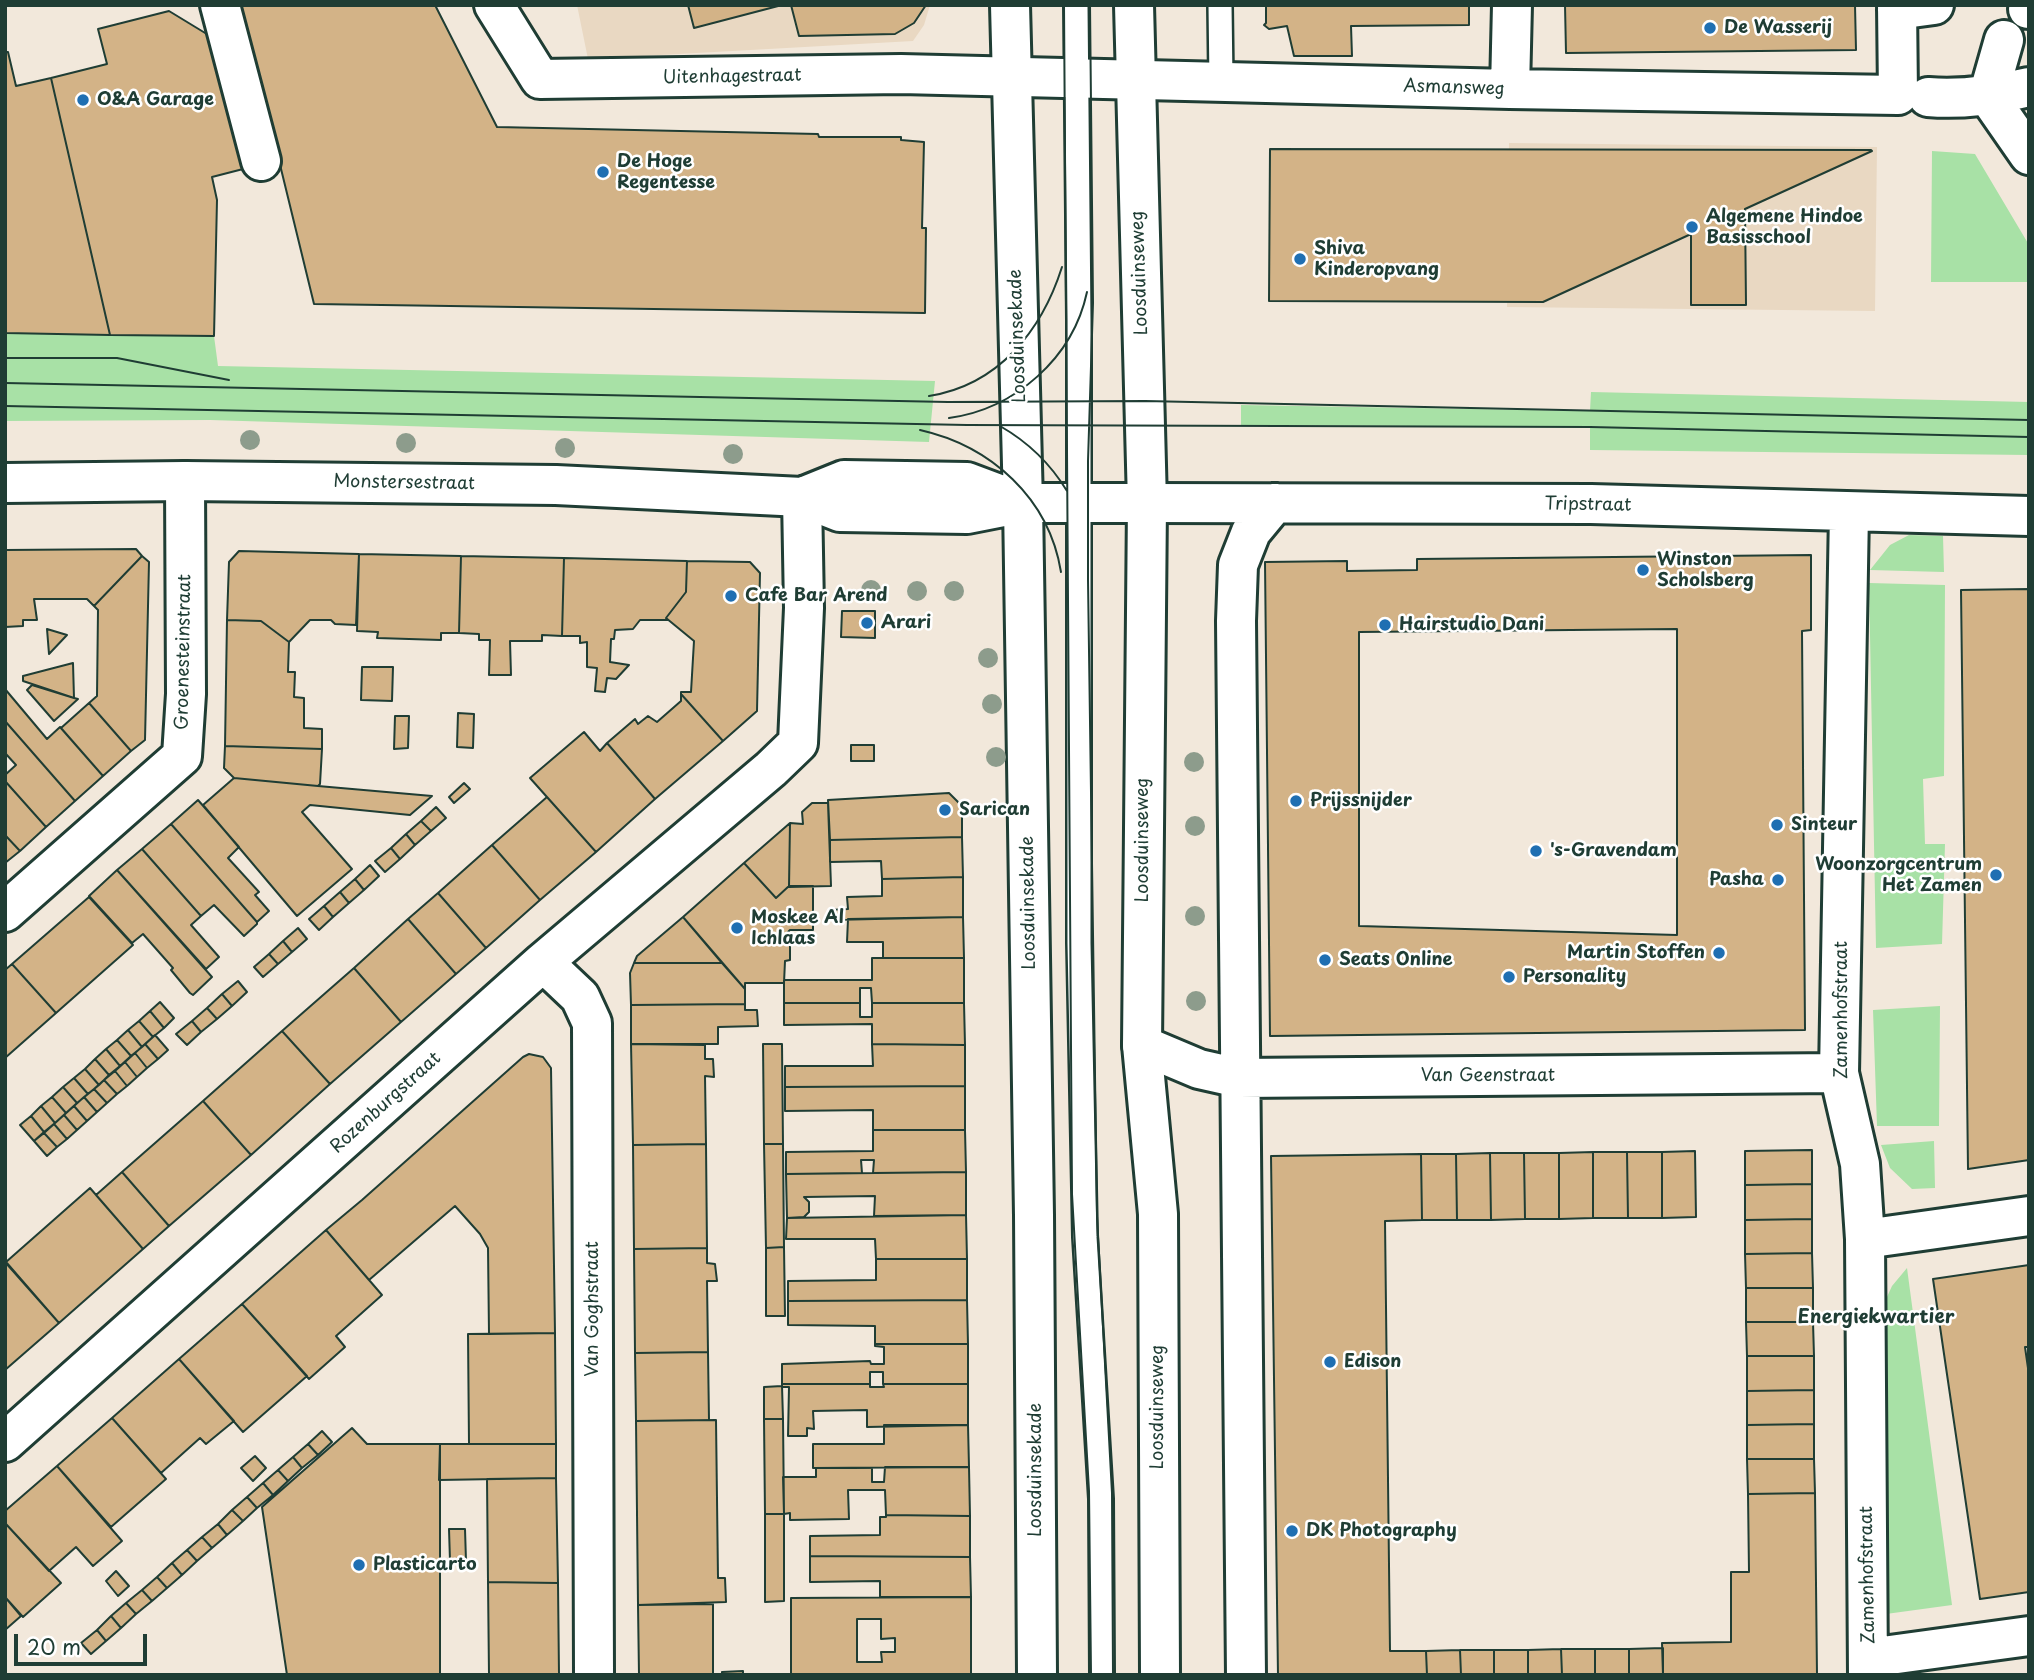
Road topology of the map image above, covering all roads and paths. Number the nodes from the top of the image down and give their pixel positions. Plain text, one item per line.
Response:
1 (220, 5) edge
2 (494, 5) edge
3 (1010, 5) edge
4 (1076, 5) edge
5 (1134, 5) edge
6 (1220, 5) edge
7 (1512, 5) edge
8 (1934, 5) edge
9 (1897, 8) edge
10 (2004, 40) dead end
11 (1011, 76) junction
12 (1077, 78) junction
13 (1136, 79) junction
14 (1222, 80) junction
15 (2029, 87) edge
16 (1510, 89) junction
17 (1913, 96) junction
18 (1988, 96) junction
19 (2029, 155) edge
20 (261, 161) dead end
21 (185, 481) junction
22 (5, 483) edge
23 (802, 497) junction
24 (1023, 503) junction
25 (1079, 503) junction
26 (1147, 503) junction
27 (1275, 503) junction
28 (1849, 512) junction
29 (2029, 516) edge
30 (5, 912) edge
31 (543, 962) junction
32 (1142, 1045) junction
33 (1839, 1073) junction
34 (1239, 1078) junction
35 (2029, 1216) edge
36 (1865, 1239) junction
37 (5, 1443) edge
38 (2029, 1636) edge
39 (1868, 1666) edge
40 (594, 1675) edge
41 (1037, 1675) edge
42 (1102, 1675) edge
43 (1160, 1675) edge
44 (1246, 1675) edge

1 - 20 street
2 - 11 street, Uitenhagestraat
3 - 11 street, Loosduinsekade
4 - 12 lane
5 - 13 street, Loosduinseweg
6 - 14 lane
7 - 16 street
8 - 9 street
9 - 17 street
10 - 18 street
11 - 12 street, Asmansweg
11 - 24 street, Loosduinsekade
12 - 13 street, Asmansweg
12 - 25 lane
13 - 14 street, Asmansweg
13 - 26 street, Loosduinseweg
14 - 16 street, Asmansweg
15 - 18 street, Asmansweg
16 - 17 street, Asmansweg
17 - 18 street, Asmansweg
18 - 19 street
21 - 22 street, Monstersestraat
21 - 23 street, Monstersestraat
21 - 30 street, Groenesteinstraat
23 - 24 street, Monstersestraat
23 - 31 street, Rozenburgstraat
24 - 25 street, Monstersestraat
24 - 41 street, Loosduinsekade
25 - 26 street, Monstersestraat
25 - 42 lane
26 - 27 street, Tripstraat
26 - 32 street, Loosduinseweg
27 - 28 street, Tripstraat
27 - 34 street
28 - 29 street, Tripstraat
28 - 33 street, Zamenhofstraat
31 - 37 street, Rozenburgstraat
31 - 40 street, Van Goghstraat
32 - 34 street, Van Geenstraat
32 - 43 street, Loosduinseweg
33 - 34 street, Van Geenstraat
33 - 36 street, Zamenhofstraat
34 - 44 street
35 - 36 street
36 - 39 street, Zamenhofstraat
38 - 39 street

